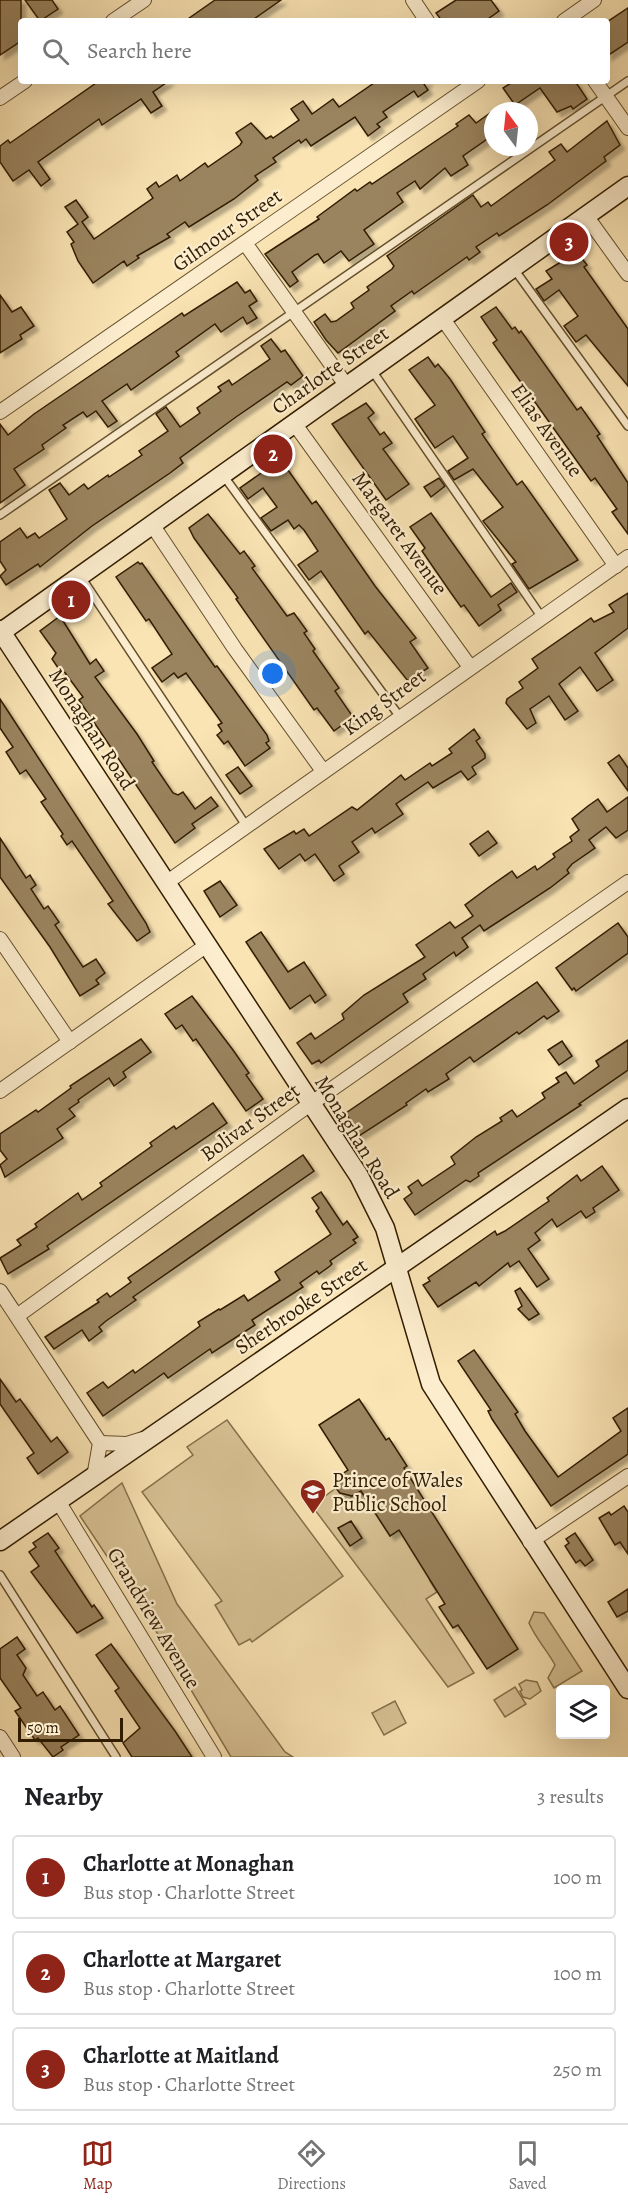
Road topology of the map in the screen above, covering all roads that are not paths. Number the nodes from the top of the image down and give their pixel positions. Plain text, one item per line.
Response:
1 (144, 0) edge
2 (412, 0) edge
3 (594, 0) edge
4 (117, 18) edge
5 (425, 18) edge
6 (568, 18) edge
7 (628, 81) edge
8 (21, 84) edge
9 (470, 84) edge
10 (597, 84) edge
11 (606, 97) junction
12 (0, 98) edge
13 (628, 128) edge
14 (628, 186) edge
15 (587, 217) junction
16 (245, 243) junction
17 (514, 269) junction
18 (628, 274) edge
19 (294, 311) junction
20 (443, 319) junction
21 (370, 369) junction
22 (346, 386) junction
23 (0, 412) edge
24 (294, 423) junction
25 (628, 426) edge
26 (223, 475) junction
27 (0, 515) edge
28 (153, 526) junction
29 (628, 557) edge
30 (616, 566) junction
31 (81, 576) junction
32 (543, 619) junction
33 (0, 631) edge
34 (470, 667) junction
35 (400, 717) junction
36 (323, 771) junction
37 (247, 827) junction
38 (628, 882) edge
39 (166, 883) junction
40 (0, 939) edge
41 (207, 945) junction
42 (70, 1042) junction
43 (0, 1091) edge
44 (312, 1104) junction
45 (628, 1108) edge
46 (397, 1268) junction
47 (0, 1292) edge
48 (17, 1316) junction
49 (151, 1436) junction
50 (100, 1443) junction
51 (628, 1476) edge
52 (94, 1478) junction
53 (58, 1501) junction
54 (0, 1541) edge
55 (530, 1542) junction
56 (0, 1575) edge
57 (622, 1667) edge
58 (628, 1689) edge
59 (0, 1737) edge
60 (13, 1757) edge
61 (116, 1757) edge
62 (214, 1757) edge

1 - 4 street
2 - 5 street
3 - 6 street
7 - 11 lane
8 - 12 street
9 - 16 street, Gilmour Street
10 - 11 street
11 - 13 street
11 - 19 lane
14 - 15 main road, Charlotte Street
15 - 17 main road, Charlotte Street
15 - 18 street
16 - 19 street
16 - 23 street, Gilmour Street
17 - 20 main road, Charlotte Street
17 - 25 lane
19 - 22 street
19 - 27 lane
20 - 21 main road, Charlotte Street
20 - 30 street, Elias Avenue
21 - 22 main road, Charlotte Street
21 - 32 lane
22 - 24 main road, Charlotte Street
24 - 26 main road, Charlotte Street
24 - 34 street, Margaret Avenue
26 - 28 main road, Charlotte Street
26 - 35 lane
28 - 31 main road, Charlotte Street
28 - 36 street
29 - 30 street, King Street
30 - 32 street, King Street
31 - 33 main road, Charlotte Street
31 - 37 lane
32 - 34 street, King Street
33 - 39 main road, Monaghan Road
34 - 35 street, King Street
35 - 36 street, King Street
36 - 37 street, King Street
37 - 39 street, King Street
38 - 44 street, Bolivar Street
39 - 41 main road, Monaghan Road
40 - 42 street
41 - 42 street
41 - 44 main road, Monaghan Road
42 - 43 street
44 - 46 main road, Monaghan Road
44 - 48 street, Bolivar Street
45 - 46 main road, Sherbrooke Street
46 - 49 main road, Sherbrooke Street
46 - 55 main road, Monaghan Road
47 - 48 street
48 - 50 street
49 - 50 street
49 - 52 main road, Sherbrooke Street
50 - 52 street
51 - 55 street
52 - 53 main road, Sherbrooke Street
53 - 54 main road, Sherbrooke Street
53 - 62 street, Grandview Avenue
55 - 57 main road, Monaghan Road
56 - 61 lane
57 - 58 main road, Monaghan Road
59 - 60 street

